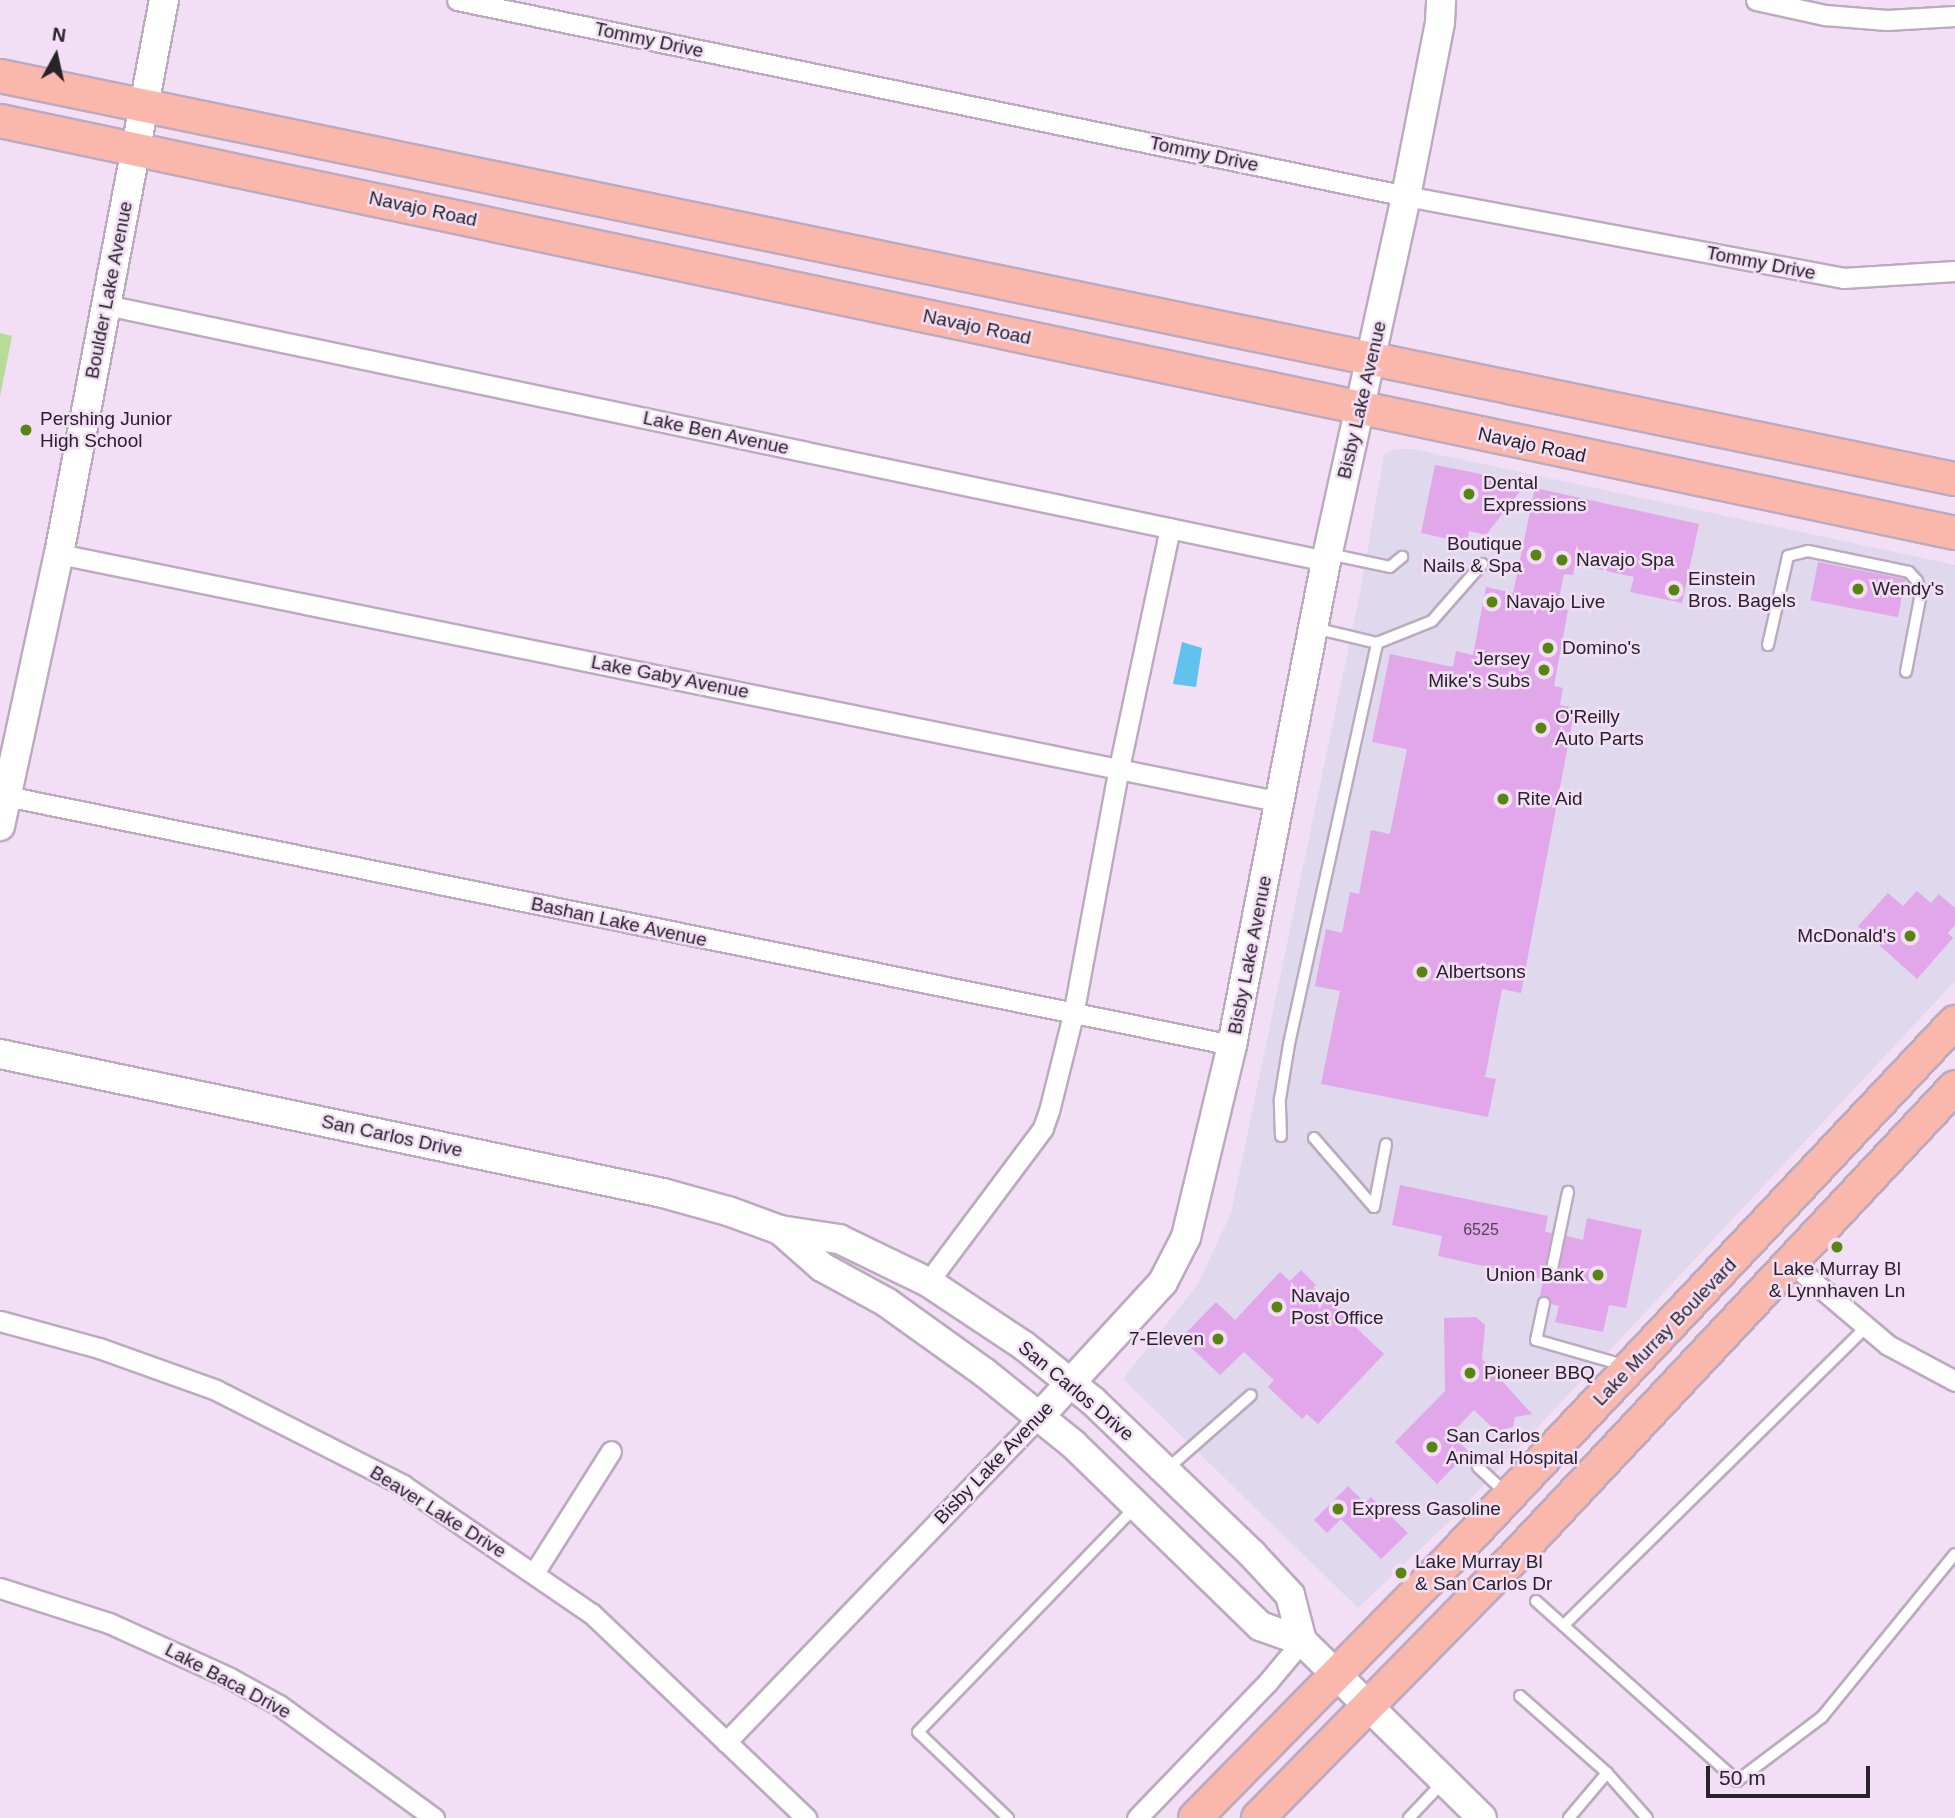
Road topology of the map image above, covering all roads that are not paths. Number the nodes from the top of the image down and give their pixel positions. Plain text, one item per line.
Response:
1 (164, 0) edge
2 (457, 0) edge
3 (1441, 0) edge
4 (1756, 0) edge
5 (1955, 16) edge
6 (0, 76) edge
7 (144, 104) junction
8 (0, 121) edge
9 (135, 149) junction
10 (1406, 196) junction
11 (1955, 271) edge
12 (106, 305) junction
13 (1372, 359) junction
14 (1360, 409) junction
15 (1903, 468) junction
16 (1955, 479) edge
17 (1736, 487) junction
18 (1170, 528) junction
19 (1955, 533) edge
20 (59, 554) junction
21 (1402, 557) dead end
22 (1327, 558) junction
23 (1482, 564) dead end
24 (1314, 628) junction
25 (1377, 643) junction
26 (1768, 645) dead end
27 (1906, 672) dead end
28 (1119, 768) junction
29 (6, 796) junction
30 (1281, 802) junction
31 (0, 826) edge
32 (1073, 1015) junction
33 (1955, 1022) edge
34 (1232, 1045) junction
35 (0, 1054) edge
36 (1955, 1087) edge
37 (1281, 1136) dead end
38 (1314, 1139) dead end
39 (1386, 1144) dead end
40 (1795, 1189) junction
41 (1568, 1192) dead end
42 (780, 1230) junction
43 (1751, 1241) junction
44 (1790, 1262) junction
45 (1551, 1274) dead end
46 (928, 1282) junction
47 (1544, 1303) dead end
48 (0, 1321) edge
49 (1736, 1322) junction
50 (1867, 1326) junction
51 (1631, 1368) junction
52 (1952, 1379) edge
53 (1071, 1382) junction
54 (1251, 1395) dead end
55 (1039, 1417) junction
56 (611, 1451) dead end
57 (1478, 1467) dead end
58 (1166, 1470) junction
59 (1509, 1496) junction
60 (1136, 1506) junction
61 (1955, 1555) edge
62 (534, 1573) junction
63 (0, 1588) edge
64 (1536, 1601) dead end
65 (1564, 1625) junction
66 (1302, 1641) junction
67 (1335, 1674) junction
68 (1520, 1696) dead end
69 (1367, 1707) junction
70 (726, 1742) junction
71 (1607, 1773) junction
72 (1443, 1782) junction
73 (434, 1818) edge
74 (806, 1818) edge
75 (1008, 1818) edge
76 (1137, 1818) edge
77 (1195, 1818) edge
78 (1258, 1818) edge
79 (1409, 1818) edge
80 (1482, 1818) edge
81 (1569, 1818) edge
82 (1647, 1818) edge

1 - 7 street, Boulder Lake Avenue
2 - 10 street, Tommy Drive
3 - 10 street, Bisby Lake Avenue
4 - 5 street
6 - 7 main road
7 - 9 street, Boulder Lake Avenue
7 - 13 main road
8 - 9 main road, Navajo Road
9 - 12 street, Boulder Lake Avenue
9 - 14 main road, Navajo Road
10 - 11 street, Tommy Drive
10 - 13 street, Bisby Lake Avenue
12 - 18 street, Lake Ben Avenue
12 - 20 street, Boulder Lake Avenue
13 - 14 street, Bisby Lake Avenue
13 - 15 main road
14 - 17 main road, Navajo Road
14 - 22 street, Bisby Lake Avenue
15 - 16 main road
15 - 17 main road
17 - 19 main road, Navajo Road
18 - 22 street, Lake Ben Avenue
18 - 28 street
20 - 28 street, Lake Gaby Avenue
20 - 29 street, Boulder Lake Avenue
21 - 22 lane
22 - 24 street, Bisby Lake Avenue
23 - 25 lane
24 - 25 lane
24 - 30 street, Bisby Lake Avenue
25 - 37 lane
26 - 27 lane
28 - 30 street, Lake Gaby Avenue
28 - 32 street
29 - 31 street, Boulder Lake Avenue
29 - 32 street, Bashan Lake Avenue
30 - 34 street, Bisby Lake Avenue
32 - 34 street, Bashan Lake Avenue
32 - 46 street
33 - 40 main road, Lake Murray Boulevard
34 - 53 street, Bisby Lake Avenue
35 - 42 street, San Carlos Drive
36 - 44 main road
38 - 39 lane
40 - 43 main road, Lake Murray Boulevard
40 - 44 main road
41 - 45 lane
42 - 46 street, San Carlos Drive
42 - 55 street, San Carlos Drive
43 - 49 main road
43 - 51 main road, Lake Murray Boulevard
44 - 49 main road
44 - 50 street
46 - 53 street, San Carlos Drive
47 - 51 lane
48 - 62 street, Beaver Lake Drive
49 - 69 main road
50 - 52 street
50 - 65 lane
51 - 59 main road, Lake Murray Boulevard
53 - 55 street, Bisby Lake Avenue
53 - 58 street, San Carlos Drive
54 - 58 lane
55 - 60 street, San Carlos Drive
55 - 70 street, Bisby Lake Avenue
56 - 62 street
57 - 59 lane
58 - 66 street, San Carlos Drive
59 - 67 main road, Lake Murray Boulevard
60 - 66 street, San Carlos Drive
60 - 75 lane
61 - 65 lane
62 - 70 street, Beaver Lake Drive
63 - 73 street, Lake Baca Drive
64 - 65 lane
66 - 67 street, San Carlos Drive
66 - 76 street
67 - 69 street, San Carlos Drive
67 - 77 main road, Lake Murray Boulevard
68 - 71 lane
69 - 72 street, San Carlos Drive
69 - 78 main road
70 - 74 street, Beaver Lake Drive
71 - 81 lane
71 - 82 lane
72 - 79 lane
72 - 80 street, San Carlos Drive

